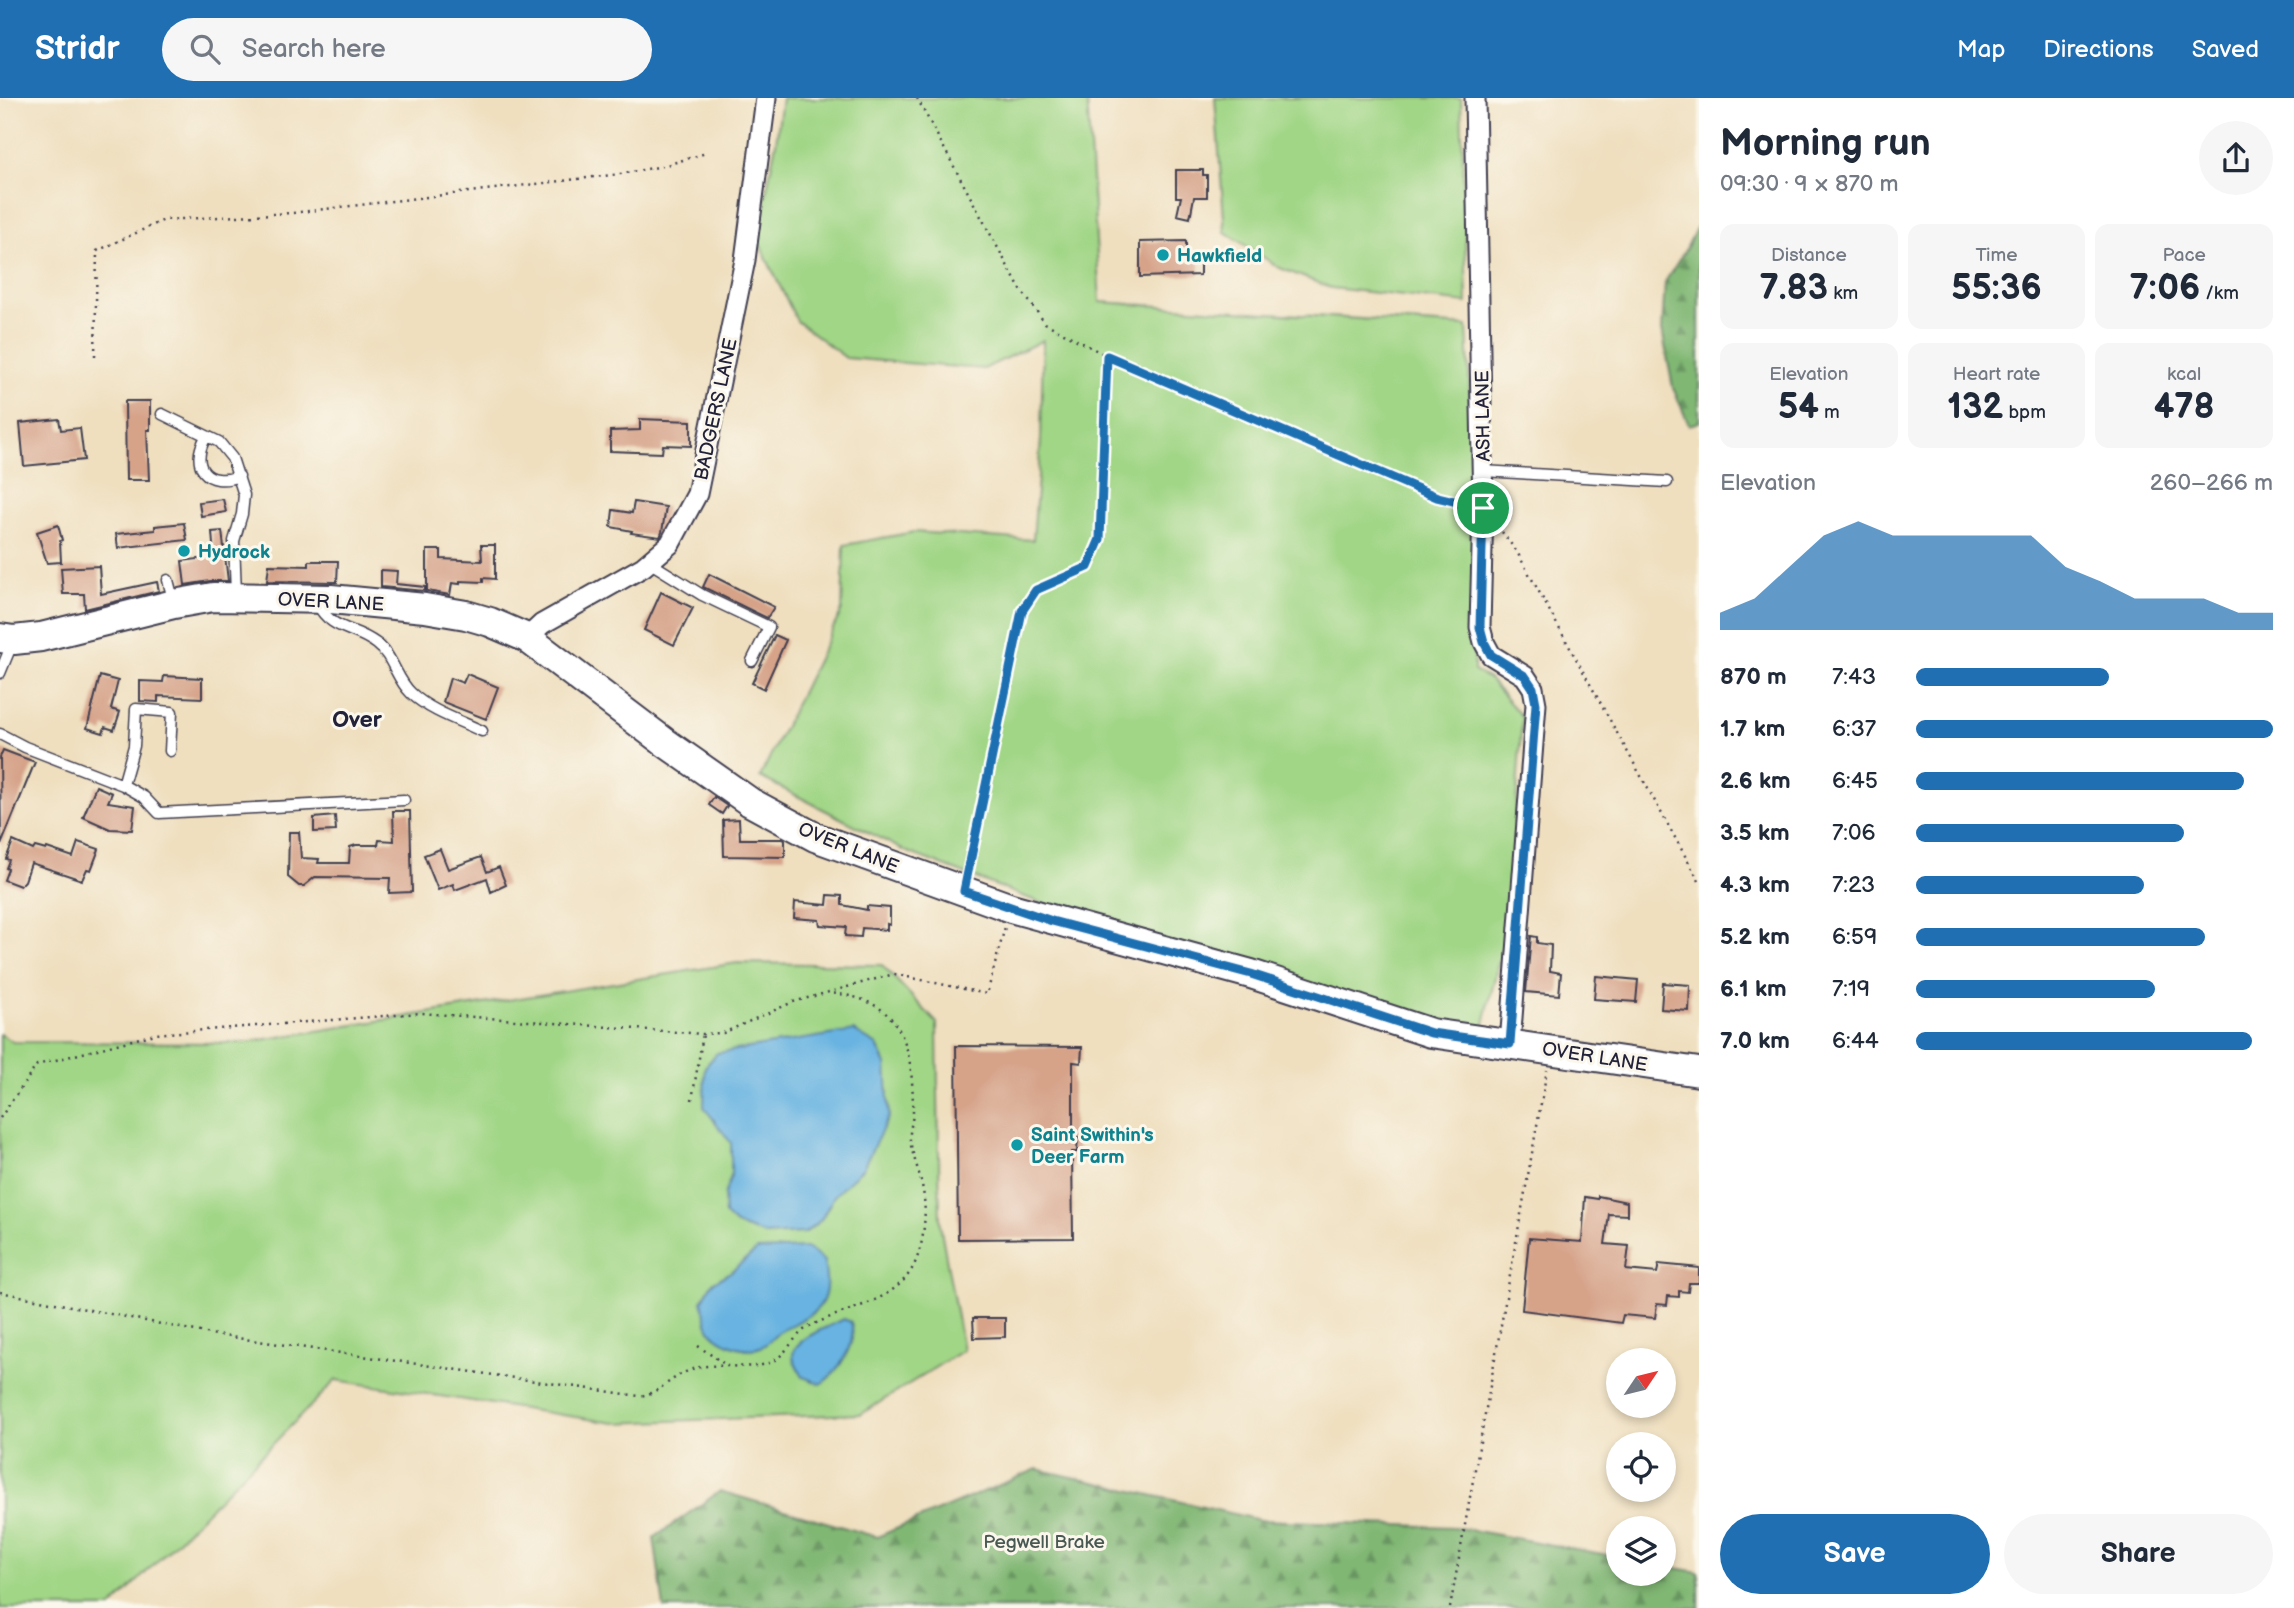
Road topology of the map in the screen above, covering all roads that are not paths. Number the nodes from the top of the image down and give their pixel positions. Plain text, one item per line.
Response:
1 (766, 98) edge
2 (1475, 98) edge
3 (162, 414) dead end
4 (206, 438) junction
5 (1483, 471) junction
6 (239, 476) junction
7 (1667, 482) dead end
8 (649, 562) junction
9 (236, 597) junction
10 (314, 598) junction
11 (527, 638) junction
12 (7, 639) edge
13 (752, 661) dead end
14 (0, 673) edge
15 (482, 731) dead end
16 (0, 734) edge
17 (170, 751) dead end
18 (123, 785) junction
19 (404, 800) dead end
20 (1510, 1044) junction
21 (1699, 1072) edge

1 - 8 street, BADGERS LANE
2 - 5 street, ASH LANE
3 - 4 lane
4 - 6 lane
4 - 6 lane
5 - 7 lane
5 - 20 street, ASH LANE
6 - 9 lane
8 - 11 street, BADGERS LANE
8 - 13 lane
9 - 10 street, OVER LANE
9 - 12 street, OVER LANE
10 - 11 street, OVER LANE
10 - 15 lane
11 - 20 street, OVER LANE
12 - 14 lane
16 - 18 lane
17 - 18 lane
18 - 19 lane
20 - 21 street, OVER LANE

